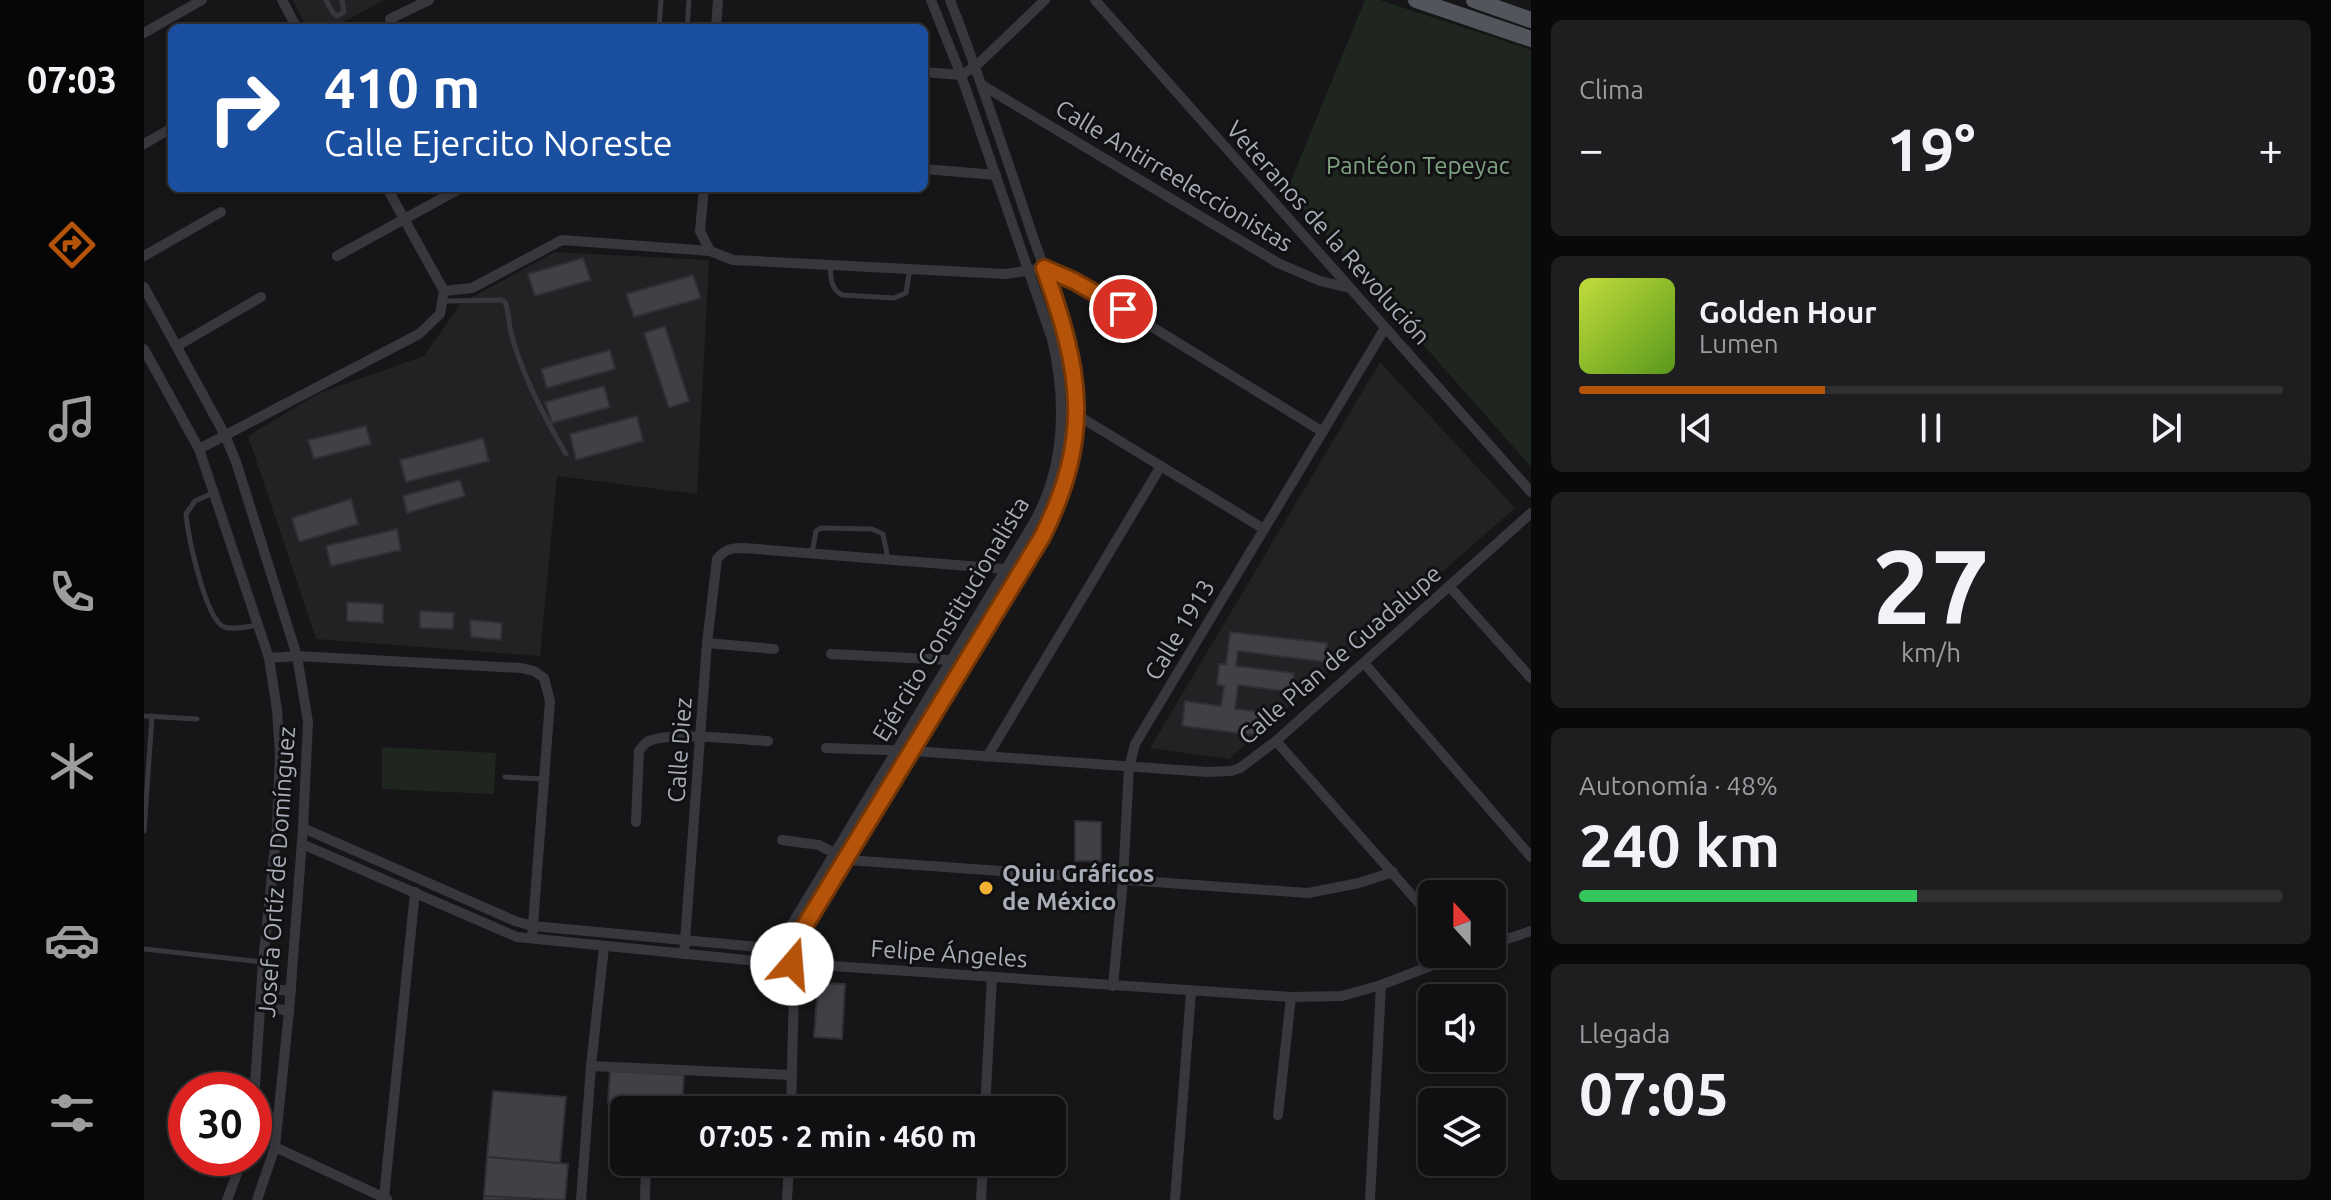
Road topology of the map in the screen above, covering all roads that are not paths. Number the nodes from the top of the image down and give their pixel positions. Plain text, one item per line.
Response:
1 (202, 0) edge
2 (282, 0) edge
3 (326, 0) edge
4 (342, 0) edge
5 (429, 0) edge
6 (661, 0) edge
7 (689, 0) edge
8 (718, 0) edge
9 (931, 0) edge
10 (950, 0) edge
11 (1045, 0) edge
12 (1095, 0) edge
13 (1416, 0) edge
14 (1474, 0) edge
15 (390, 19) dead end
16 (1531, 20) edge
17 (295, 24) edge
18 (659, 24) edge
19 (687, 24) edge
20 (716, 24) edge
21 (144, 33) edge
22 (1531, 39) edge
23 (976, 66) junction
24 (928, 72) edge
25 (961, 75) junction
26 (982, 85) junction
27 (168, 130) edge
28 (144, 144) edge
29 (928, 169) edge
30 (996, 175) junction
31 (389, 192) edge
32 (454, 192) edge
33 (704, 192) edge
34 (221, 212) dead end
35 (404, 219) junction
36 (710, 251) junction
37 (144, 256) edge
38 (337, 256) dead end
39 (830, 264) junction
40 (910, 267) junction
41 (1044, 268) junction
42 (1030, 271) junction
43 (144, 287) edge
44 (1352, 288) junction
45 (443, 296) junction
46 (261, 297) dead end
47 (1385, 328) junction
48 (177, 346) junction
49 (144, 349) edge
50 (1061, 409) junction
51 (1077, 415) junction
52 (1323, 432) junction
53 (225, 435) junction
54 (199, 449) junction
55 (566, 454) dead end
56 (1161, 466) junction
57 (214, 492) junction
58 (1531, 492) edge
59 (1531, 513) edge
60 (1264, 529) junction
61 (812, 554) junction
62 (888, 559) junction
63 (1006, 569) junction
64 (1449, 586) junction
65 (259, 625) junction
66 (707, 643) junction
67 (774, 649) dead end
68 (831, 654) dead end
69 (297, 656) junction
70 (269, 658) junction
71 (951, 660) junction
72 (1364, 663) junction
73 (1531, 678) edge
74 (144, 716) edge
75 (152, 716) junction
76 (197, 719) dead end
77 (701, 737) junction
78 (768, 741) dead end
79 (1276, 741) junction
80 (826, 748) dead end
81 (913, 751) junction
82 (896, 752) junction
83 (987, 757) junction
84 (1129, 768) junction
85 (505, 777) dead end
86 (544, 779) junction
87 (636, 822) dead end
88 (303, 828) junction
89 (144, 831) edge
90 (782, 840) dead end
91 (302, 844) junction
92 (834, 852) junction
93 (1531, 857) edge
94 (847, 860) junction
95 (1393, 872) junction
96 (1123, 880) junction
97 (415, 892) junction
98 (1418, 901) edge
99 (533, 926) junction
100 (1531, 931) edge
101 (532, 938) junction
102 (1506, 939) edge
103 (685, 941) junction
104 (604, 947) junction
105 (144, 949) edge
106 (777, 949) junction
107 (790, 950) junction
108 (684, 954) junction
109 (263, 962) junction
110 (776, 962) junction
111 (792, 964) junction
112 (1425, 968) edge
113 (992, 977) junction
114 (1381, 985) junction
115 (1113, 986) junction
116 (262, 988) junction
117 (291, 991) junction
118 (1191, 992) junction
119 (1291, 997) junction
120 (262, 1006) junction
121 (289, 1011) junction
122 (591, 1066) junction
123 (256, 1072) edge
124 (792, 1075) junction
125 (791, 1096) edge
126 (986, 1096) edge
127 (1278, 1115) dead end
128 (275, 1147) junction
129 (236, 1176) edge
130 (646, 1176) edge
131 (788, 1176) edge
132 (982, 1176) edge
133 (361, 1187) junction
134 (386, 1199) edge
135 (227, 1200) edge
136 (257, 1200) edge
137 (355, 1200) edge
138 (581, 1200) edge
139 (645, 1200) edge
140 (787, 1200) edge
141 (981, 1200) edge
142 (1175, 1200) edge
143 (1370, 1200) edge

1 - 21 street
2 - 17 street
3 - 4 lane
5 - 15 street
6 - 18 lane
7 - 19 lane
8 - 20 street
9 - 25 street, Ejército Constitucionalista
10 - 23 street, Ejército Constitucionalista
11 - 23 street
12 - 44 street, Veteranos de la Revolución
13 - 22 main road
14 - 16 main road
23 - 25 street
23 - 26 street, Ejército Constitucionalista
24 - 25 street
25 - 30 street, Ejército Constitucionalista
26 - 41 street, Ejército Constitucionalista
26 - 44 street, Calle Antirreeleccionistas
27 - 28 street
29 - 30 street
30 - 42 street, Ejército Constitucionalista
31 - 35 street
32 - 35 street
33 - 36 street
34 - 37 street
35 - 38 street
35 - 45 street
36 - 39 street
36 - 45 street
39 - 40 street
39 - 40 lane
40 - 42 street
41 - 42 street
41 - 51 street, Ejército Constitucionalista
41 - 52 street
42 - 50 street, Ejército Constitucionalista
43 - 48 street, Josefa Ortíz de Domínguez
44 - 47 street, Veteranos de la Revolución
45 - 53 street
45 - 55 lane
46 - 48 street
47 - 52 street, Calle 1913
47 - 58 street, Veteranos de la Revolución
48 - 53 street, Josefa Ortíz de Domínguez
49 - 54 street, Josefa Ortíz de Domínguez
50 - 51 street
50 - 63 street, Ejército Constitucionalista
51 - 56 street
51 - 81 street, Ejército Constitucionalista
52 - 60 street, Calle 1913
53 - 54 street
53 - 69 street, Josefa Ortíz de Domínguez
54 - 57 street, Josefa Ortíz de Domínguez
56 - 60 street
56 - 83 street
57 - 65 street, Josefa Ortíz de Domínguez
57 - 65 lane
59 - 64 street, Calle Plan de Guadalupe
60 - 84 street, Calle 1913
61 - 62 street
61 - 62 lane
61 - 66 street, Calle Diez
62 - 63 street
63 - 71 street, Ejército Constitucionalista
64 - 72 street, Calle Plan de Guadalupe
64 - 73 street
65 - 70 street, Josefa Ortíz de Domínguez
66 - 67 street
66 - 77 street, Calle Diez
68 - 71 street
69 - 70 street
69 - 86 street
69 - 88 street, Josefa Ortíz de Domínguez
70 - 109 street, Josefa Ortíz de Domínguez
71 - 82 street, Ejército Constitucionalista
72 - 79 street, Calle Plan de Guadalupe
72 - 93 street
74 - 75 lane
75 - 76 lane
75 - 89 lane
77 - 78 street
77 - 87 street
77 - 103 street, Calle Diez
79 - 84 street, Calle Plan de Guadalupe
79 - 95 street
80 - 82 street, Calle Plan de Guadalupe
81 - 82 street, Calle Plan de Guadalupe
81 - 83 street, Calle Plan de Guadalupe
81 - 94 street, Ejército Constitucionalista
82 - 92 street, Ejército Constitucionalista
83 - 84 street, Calle Plan de Guadalupe
84 - 96 street, Calle 1913
85 - 86 lane
86 - 99 street
88 - 91 street, Josefa Ortíz de Domínguez
88 - 99 street
90 - 92 street
91 - 97 street, Felipe Ángeles
91 - 117 street, Josefa Ortíz de Domínguez
92 - 94 street
92 - 106 street, Ejército Constitucionalista
94 - 96 street
94 - 107 street, Ejército Constitucionalista
95 - 96 street
95 - 98 street
96 - 115 street, Calle 1913
97 - 101 street, Felipe Ángeles
97 - 134 street
99 - 101 street
99 - 103 street
100 - 102 street
101 - 104 street, Felipe Ángeles
103 - 106 street
103 - 108 street, Calle Diez
104 - 108 street, Felipe Ángeles
104 - 122 street
105 - 109 lane
106 - 107 street
106 - 110 street, Ejército Constitucionalista
107 - 111 street
108 - 110 street, Felipe Ángeles
109 - 116 street, Josefa Ortíz de Domínguez
110 - 111 street, Felipe Ángeles
111 - 113 street, Felipe Ángeles
111 - 124 street
112 - 114 street, Felipe Ángeles
113 - 115 street, Felipe Ángeles
113 - 126 street
114 - 119 street, Felipe Ángeles
114 - 143 street
115 - 118 street, Felipe Ángeles
116 - 117 street
116 - 120 street, Josefa Ortíz de Domínguez
117 - 121 street, Josefa Ortíz de Domínguez
118 - 119 street, Felipe Ángeles
118 - 142 street
119 - 127 street
120 - 121 street
120 - 123 street, Josefa Ortíz de Domínguez
121 - 128 street, Josefa Ortíz de Domínguez
122 - 124 street
122 - 138 street
124 - 125 street
128 - 133 street
128 - 136 street, Josefa Ortíz de Domínguez
129 - 135 street
130 - 139 street
131 - 140 street
132 - 141 street
133 - 134 street
133 - 137 street

